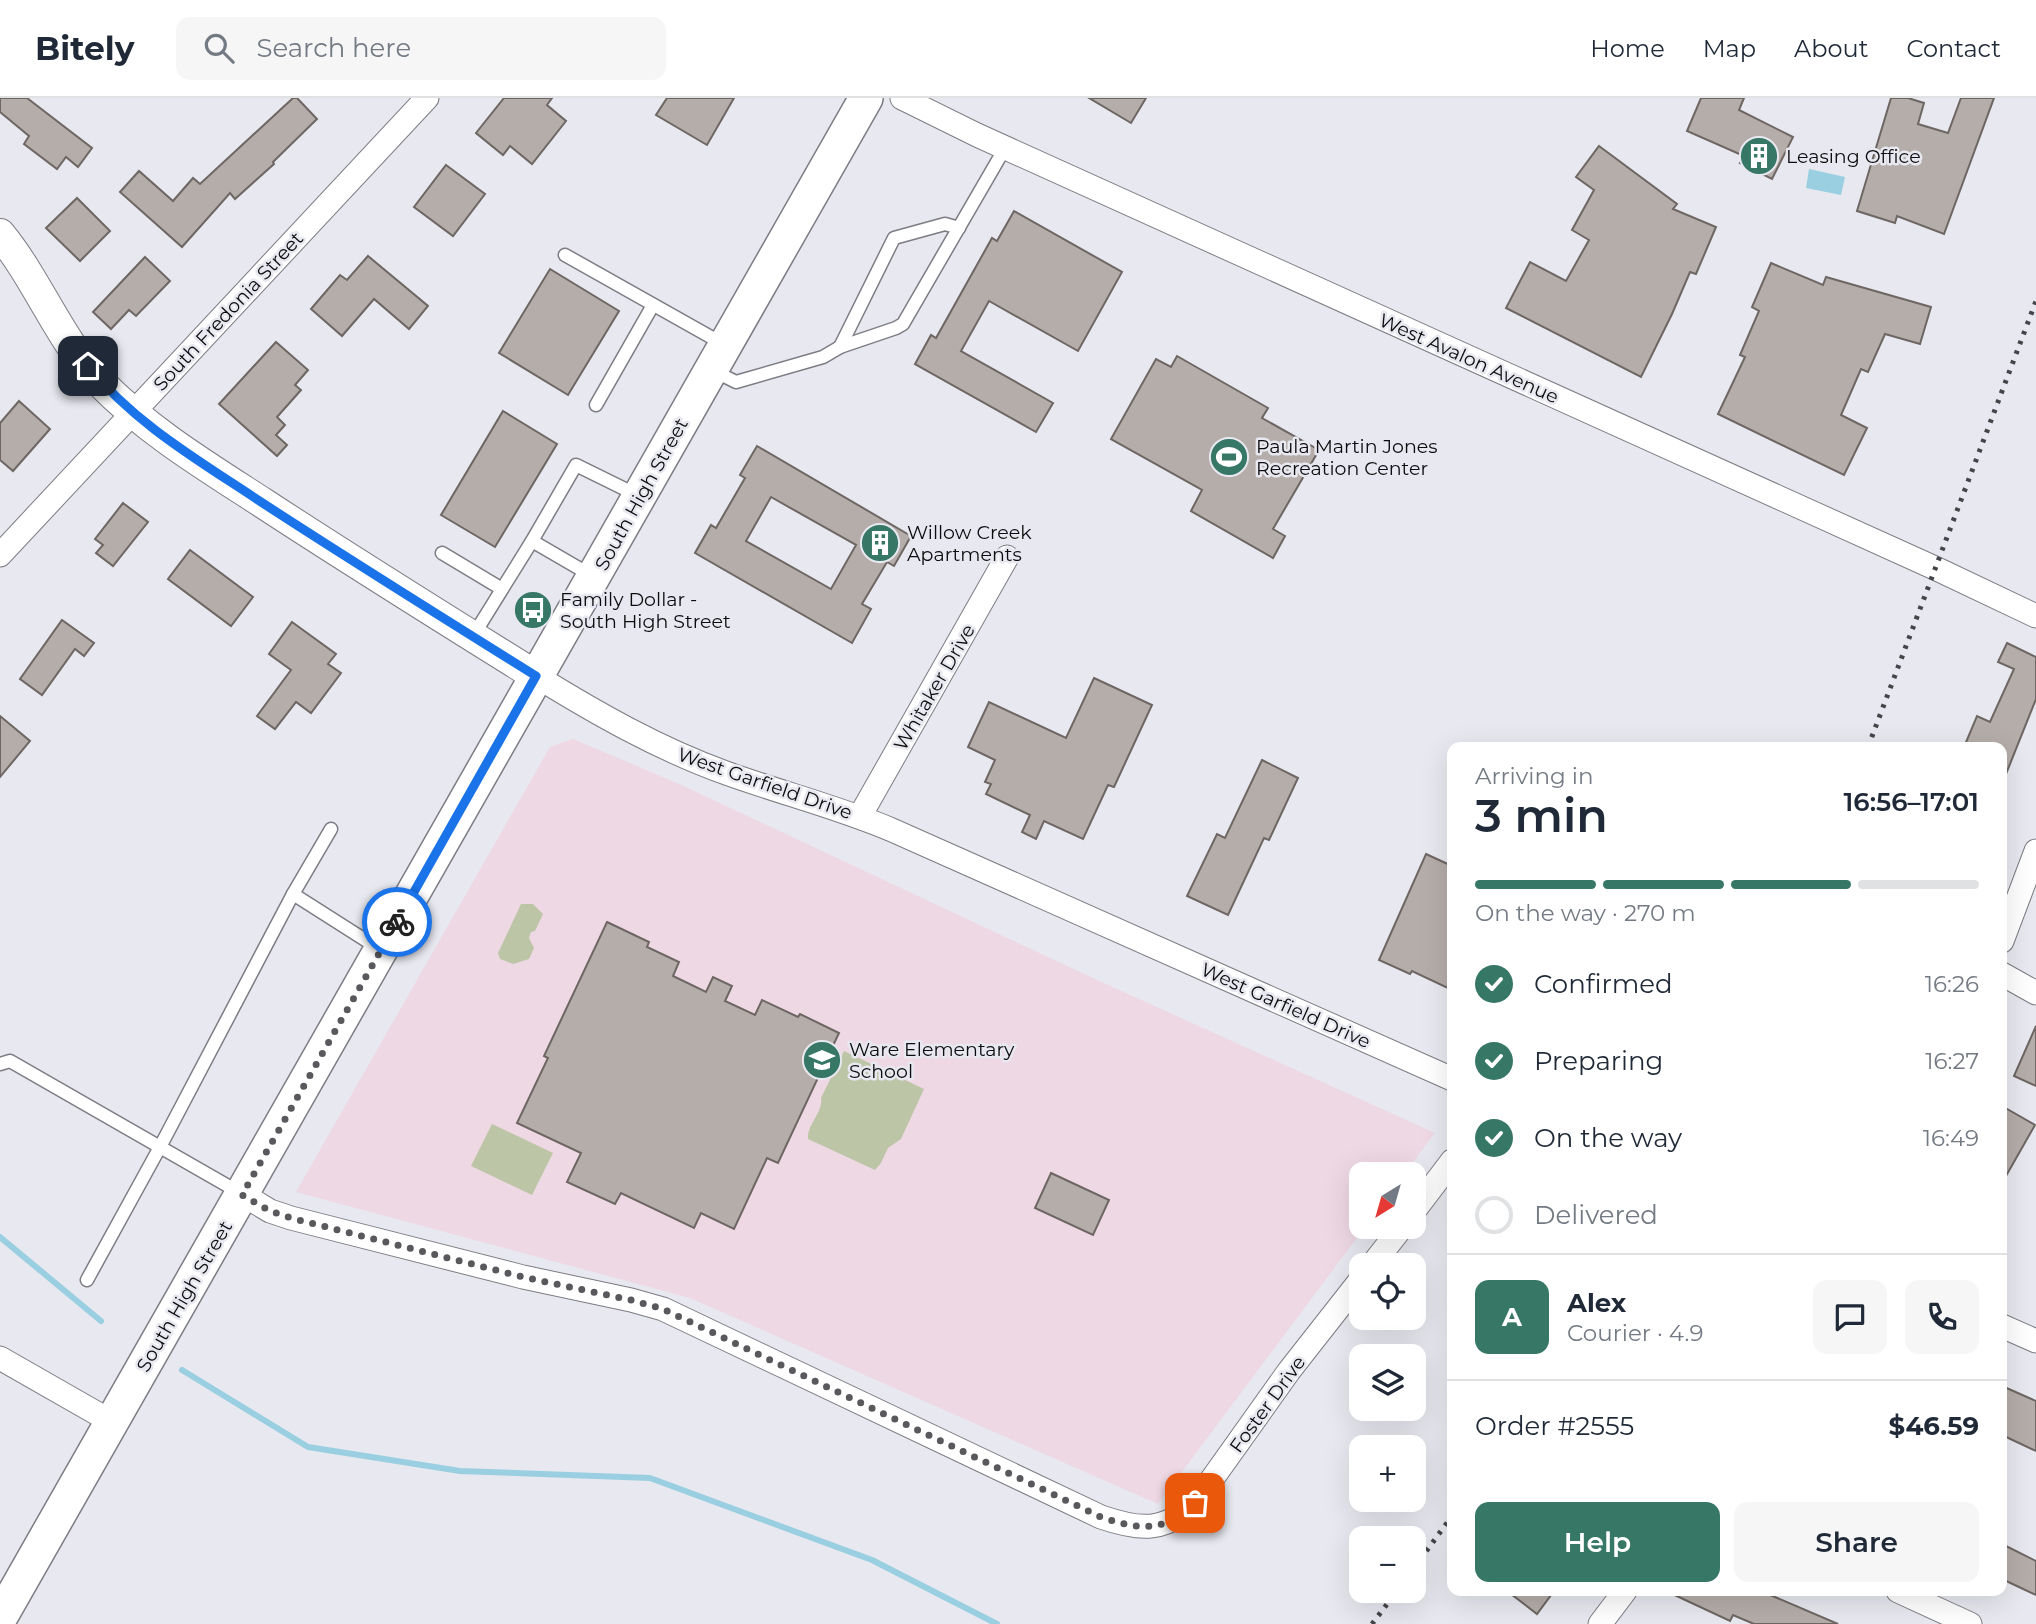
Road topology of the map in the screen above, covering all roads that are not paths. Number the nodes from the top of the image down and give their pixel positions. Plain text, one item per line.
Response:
1 (427, 98) edge
2 (866, 98) edge
3 (902, 98) edge
4 (1005, 148) junction
5 (959, 228) junction
6 (0, 234) edge
7 (565, 254) dead end
8 (653, 305) junction
9 (841, 347) junction
10 (719, 357) junction
11 (596, 405) dead end
12 (133, 413) junction
13 (641, 497) junction
14 (532, 541) junction
15 (442, 553) dead end
16 (0, 555) edge
17 (1007, 557) dead end
18 (594, 577) junction
19 (502, 589) junction
20 (2036, 616) edge
21 (473, 636) junction
22 (536, 676) junction
23 (860, 816) junction
24 (331, 829) dead end
25 (2036, 851) edge
26 (293, 894) junction
27 (2007, 929) edge
28 (382, 950) junction
29 (2007, 977) edge
30 (2036, 993) edge
31 (0, 1064) edge
32 (1447, 1077) edge
33 (160, 1147) junction
34 (1447, 1168) edge
35 (242, 1195) junction
36 (1426, 1195) edge
37 (1393, 1239) edge
38 (1381, 1253) edge
39 (87, 1280) dead end
40 (1349, 1295) edge
41 (2007, 1328) edge
42 (2036, 1341) edge
43 (0, 1358) edge
44 (112, 1422) junction
45 (1621, 1596) edge
46 (1909, 1596) edge
47 (0, 1618) edge
48 (1600, 1624) edge
49 (1970, 1624) edge

1 - 12 street, South Fredonia Street
2 - 10 main road, South High Street
3 - 4 street, West Avalon Avenue
4 - 5 lane
4 - 20 street, West Avalon Avenue
5 - 9 lane
5 - 9 lane
6 - 12 street, West Garfield Drive
7 - 8 lane
8 - 10 lane
8 - 11 lane
9 - 10 lane
10 - 13 main road, South High Street
12 - 16 street, South Fredonia Street
12 - 21 street, West Garfield Drive
13 - 14 lane
13 - 18 main road, South High Street
14 - 18 lane
14 - 19 lane
15 - 19 lane
17 - 23 street, Whitaker Drive
18 - 22 main road, South High Street
19 - 21 lane
21 - 22 street, West Garfield Drive
22 - 23 street, West Garfield Drive
22 - 28 main road, South High Street
23 - 32 street, West Garfield Drive
24 - 26 lane
25 - 27 street
26 - 28 lane
26 - 33 lane
28 - 35 main road, South High Street
29 - 30 street
31 - 33 lane
33 - 35 lane
33 - 39 lane
34 - 36 street
35 - 40 street, Foster Drive
35 - 44 main road, South High Street
37 - 38 street
41 - 42 street
43 - 44 street
44 - 47 main road, South High Street
45 - 48 street
46 - 49 street

